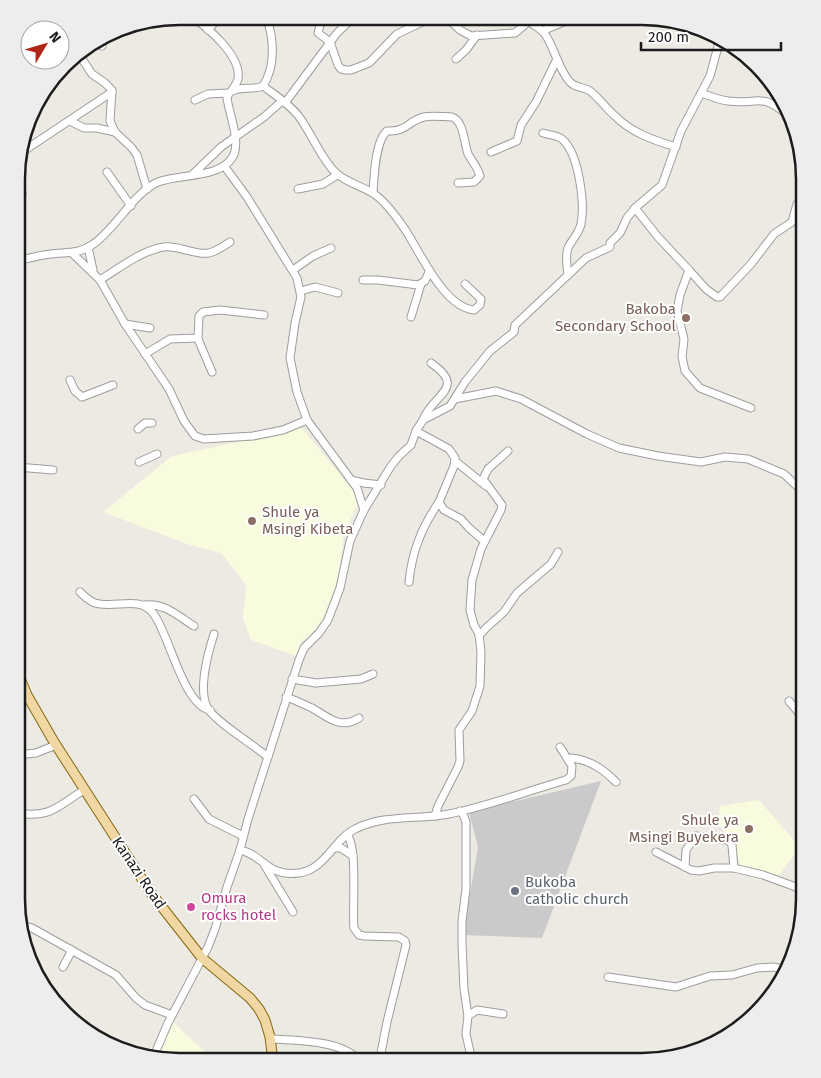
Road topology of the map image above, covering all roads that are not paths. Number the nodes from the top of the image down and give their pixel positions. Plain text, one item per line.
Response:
1 (202, 25) edge
2 (212, 25) edge
3 (269, 25) edge
4 (320, 25) edge
5 (346, 25) edge
6 (417, 25) edge
7 (456, 25) edge
8 (522, 25) edge
9 (534, 25) edge
10 (557, 25) edge
11 (208, 30) junction
12 (542, 31) junction
13 (477, 35) junction
14 (330, 42) junction
15 (718, 46) edge
16 (456, 59) dead end
17 (557, 59) junction
18 (82, 60) edge
19 (263, 86) junction
20 (231, 91) junction
21 (112, 92) junction
22 (701, 93) junction
23 (195, 100) dead end
24 (284, 102) junction
25 (778, 107) edge
26 (70, 121) junction
27 (115, 132) junction
28 (543, 133) dead end
29 (236, 138) junction
30 (676, 147) junction
31 (28, 148) edge
32 (491, 152) dead end
33 (225, 167) junction
34 (107, 172) dead end
35 (192, 175) junction
36 (337, 175) junction
37 (458, 183) dead end
38 (147, 189) junction
39 (298, 189) dead end
40 (373, 193) junction
41 (131, 206) junction
42 (796, 207) edge
43 (635, 208) junction
44 (230, 242) dead end
45 (88, 247) junction
46 (331, 248) dead end
47 (72, 253) junction
48 (25, 259) edge
49 (293, 270) junction
50 (689, 270) junction
51 (430, 272) junction
52 (94, 273) junction
53 (568, 275) junction
54 (100, 280) junction
55 (363, 280) dead end
56 (421, 284) junction
57 (465, 284) dead end
58 (301, 291) junction
59 (338, 293) dead end
60 (264, 315) dead end
61 (411, 317) dead end
62 (125, 324) junction
63 (150, 328) dead end
64 (198, 339) junction
65 (145, 354) junction
66 (431, 363) dead end
67 (212, 372) dead end
68 (70, 380) dead end
69 (113, 385) dead end
70 (455, 399) junction
71 (751, 408) dead end
72 (307, 420) junction
73 (423, 420) junction
74 (152, 423) dead end
75 (138, 429) dead end
76 (416, 431) junction
77 (508, 451) dead end
78 (157, 454) dead end
79 (139, 462) dead end
80 (455, 462) junction
81 (25, 468) edge
82 (53, 470) dead end
83 (351, 480) junction
84 (381, 484) junction
85 (796, 485) edge
86 (489, 489) junction
87 (439, 502) junction
88 (364, 510) junction
89 (484, 541) junction
90 (558, 552) dead end
91 (409, 582) dead end
92 (80, 592) dead end
93 (145, 606) junction
94 (194, 626) dead end
95 (214, 634) dead end
96 (479, 636) junction
97 (373, 674) dead end
98 (292, 679) junction
99 (25, 690) edge
100 (286, 697) junction
101 (789, 702) dead end
102 (210, 710) junction
103 (796, 710) edge
104 (359, 718) dead end
105 (56, 745) junction
106 (560, 747) dead end
107 (25, 754) edge
108 (268, 757) junction
109 (568, 760) junction
110 (616, 782) dead end
111 (84, 790) junction
112 (194, 799) dead end
113 (460, 811) junction
114 (25, 814) edge
115 (435, 816) junction
116 (347, 835) junction
117 (243, 836) junction
118 (335, 848) junction
119 (240, 850) junction
120 (656, 852) dead end
121 (352, 856) junction
122 (266, 865) junction
123 (685, 867) junction
124 (734, 868) junction
125 (796, 887) edge
126 (293, 912) dead end
127 (28, 927) edge
128 (70, 950) junction
129 (202, 958) junction
130 (63, 967) dead end
131 (780, 968) edge
132 (608, 977) dead end
133 (502, 1014) dead end
134 (172, 1015) junction
135 (468, 1016) junction
136 (270, 1037) junction
137 (155, 1051) edge
138 (272, 1053) edge
139 (348, 1053) edge
140 (381, 1053) dead end
141 (470, 1053) edge

1 - 11 street
2 - 11 street
3 - 19 street
4 - 14 street
5 - 14 street
6 - 14 street
7 - 13 street
8 - 13 street
9 - 12 street
10 - 12 street
11 - 20 street
12 - 17 street
13 - 16 street
14 - 24 street
15 - 22 street
17 - 30 street
17 - 32 street
18 - 21 street
19 - 20 street
19 - 24 street
20 - 23 street
20 - 29 street
21 - 26 street
21 - 27 street
22 - 25 street
22 - 30 street
24 - 29 street
24 - 36 street
26 - 27 street
26 - 31 street
27 - 38 street
28 - 53 street
29 - 33 street
29 - 35 street
30 - 43 street
33 - 35 street
33 - 49 street
34 - 41 street
35 - 38 street
36 - 39 street
36 - 40 street
37 - 40 street
38 - 41 street
40 - 51 street
41 - 45 street
42 - 50 street
43 - 50 street
43 - 53 street
44 - 54 street
45 - 47 street
45 - 52 street
46 - 49 street
47 - 48 street
47 - 52 street
49 - 58 street
50 - 71 street
51 - 56 street
51 - 57 street
52 - 54 street
53 - 70 street
54 - 62 street
55 - 56 street
56 - 61 street
58 - 59 street
58 - 72 street
60 - 64 street
62 - 63 street
62 - 65 street
64 - 65 street
64 - 67 street
65 - 72 street
66 - 73 street
68 - 69 street
70 - 73 street
70 - 85 street
72 - 83 street
73 - 76 street
74 - 75 street
76 - 80 street
76 - 84 street
77 - 86 street
78 - 79 street
80 - 86 street
80 - 87 street
81 - 82 street
83 - 84 street
83 - 88 street
84 - 88 street
86 - 89 street
87 - 89 street
87 - 91 street
88 - 98 street
89 - 96 street
90 - 96 street
92 - 93 street
93 - 94 street
93 - 102 street
95 - 102 street
96 - 115 street
97 - 98 street
98 - 100 street
99 - 105 main road, Kanazi Road
100 - 104 street
100 - 108 street
101 - 103 street
102 - 108 street
105 - 107 street
105 - 111 main road, Kanazi Road
106 - 109 street
108 - 117 street
109 - 110 street
109 - 113 street
111 - 114 street
111 - 129 main road, Kanazi Road
112 - 117 street
113 - 115 street
113 - 135 street
115 - 116 street
116 - 118 street
116 - 121 street
117 - 119 street
118 - 121 street
118 - 122 street
119 - 122 street
119 - 129 street
120 - 123 street
121 - 140 street
122 - 126 street
123 - 124 street
123 - 124 street
124 - 125 street
127 - 128 street
128 - 130 street
128 - 134 street
129 - 134 street
129 - 136 main road, Kanazi Road
131 - 132 street
133 - 135 street
134 - 137 street
135 - 141 street
136 - 138 main road, Kanazi Road
136 - 139 street

